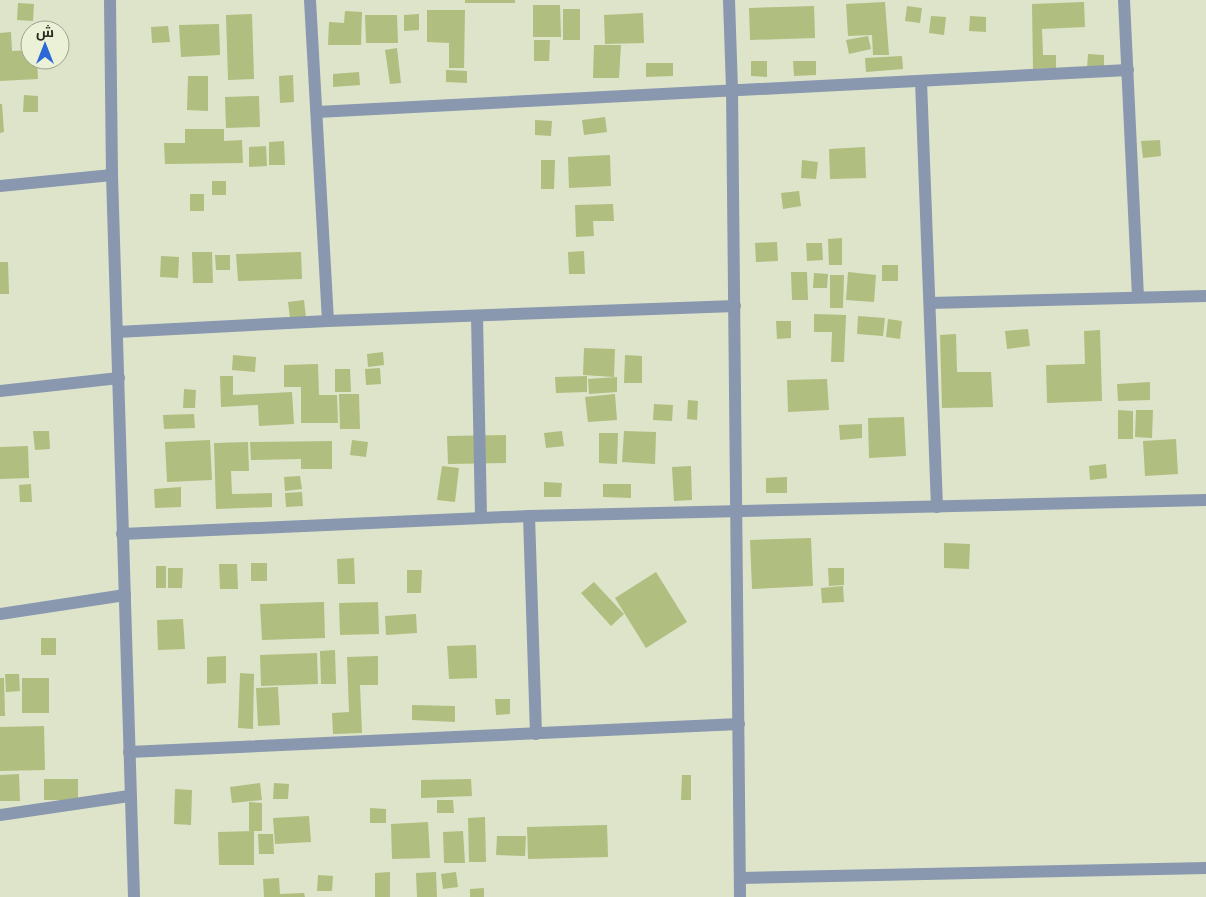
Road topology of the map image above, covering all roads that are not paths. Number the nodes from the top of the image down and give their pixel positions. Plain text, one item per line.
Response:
1 (110, 0) edge
2 (310, 0) edge
3 (729, 0) edge
4 (1124, 0) edge
5 (1128, 70) junction
6 (921, 81) junction
7 (732, 89) junction
8 (317, 112) junction
9 (112, 175) junction
10 (0, 186) edge
11 (1206, 296) edge
12 (1138, 297) junction
13 (930, 303) junction
14 (734, 306) junction
15 (477, 316) junction
16 (328, 321) junction
17 (118, 332) junction
18 (119, 378) junction
19 (0, 391) edge
20 (1206, 500) edge
21 (937, 507) junction
22 (737, 510) junction
23 (529, 516) junction
24 (480, 518) junction
25 (122, 534) junction
26 (125, 595) junction
27 (0, 614) edge
28 (739, 724) junction
29 (536, 734) junction
30 (128, 752) junction
31 (129, 796) junction
32 (0, 815) edge
33 (1206, 868) edge
34 (740, 878) junction
35 (134, 897) edge
36 (740, 897) edge

1 - 9 street
2 - 8 street
3 - 7 street
4 - 5 street
5 - 6 street
5 - 12 street
6 - 7 street
6 - 13 street
7 - 8 street
7 - 14 street
8 - 16 street
9 - 10 street
9 - 17 street
11 - 12 street
12 - 13 street
13 - 21 street
14 - 15 street
14 - 22 street
15 - 16 street
15 - 24 street
16 - 17 street
17 - 18 street
18 - 19 street
18 - 25 street
20 - 21 street
21 - 22 street
22 - 23 street
22 - 28 street
23 - 24 street
23 - 29 street
24 - 25 street
25 - 26 street
26 - 27 street
26 - 30 street
28 - 29 street
28 - 34 street
29 - 30 street
30 - 31 street
31 - 32 street
31 - 35 street
33 - 34 street
34 - 36 street

